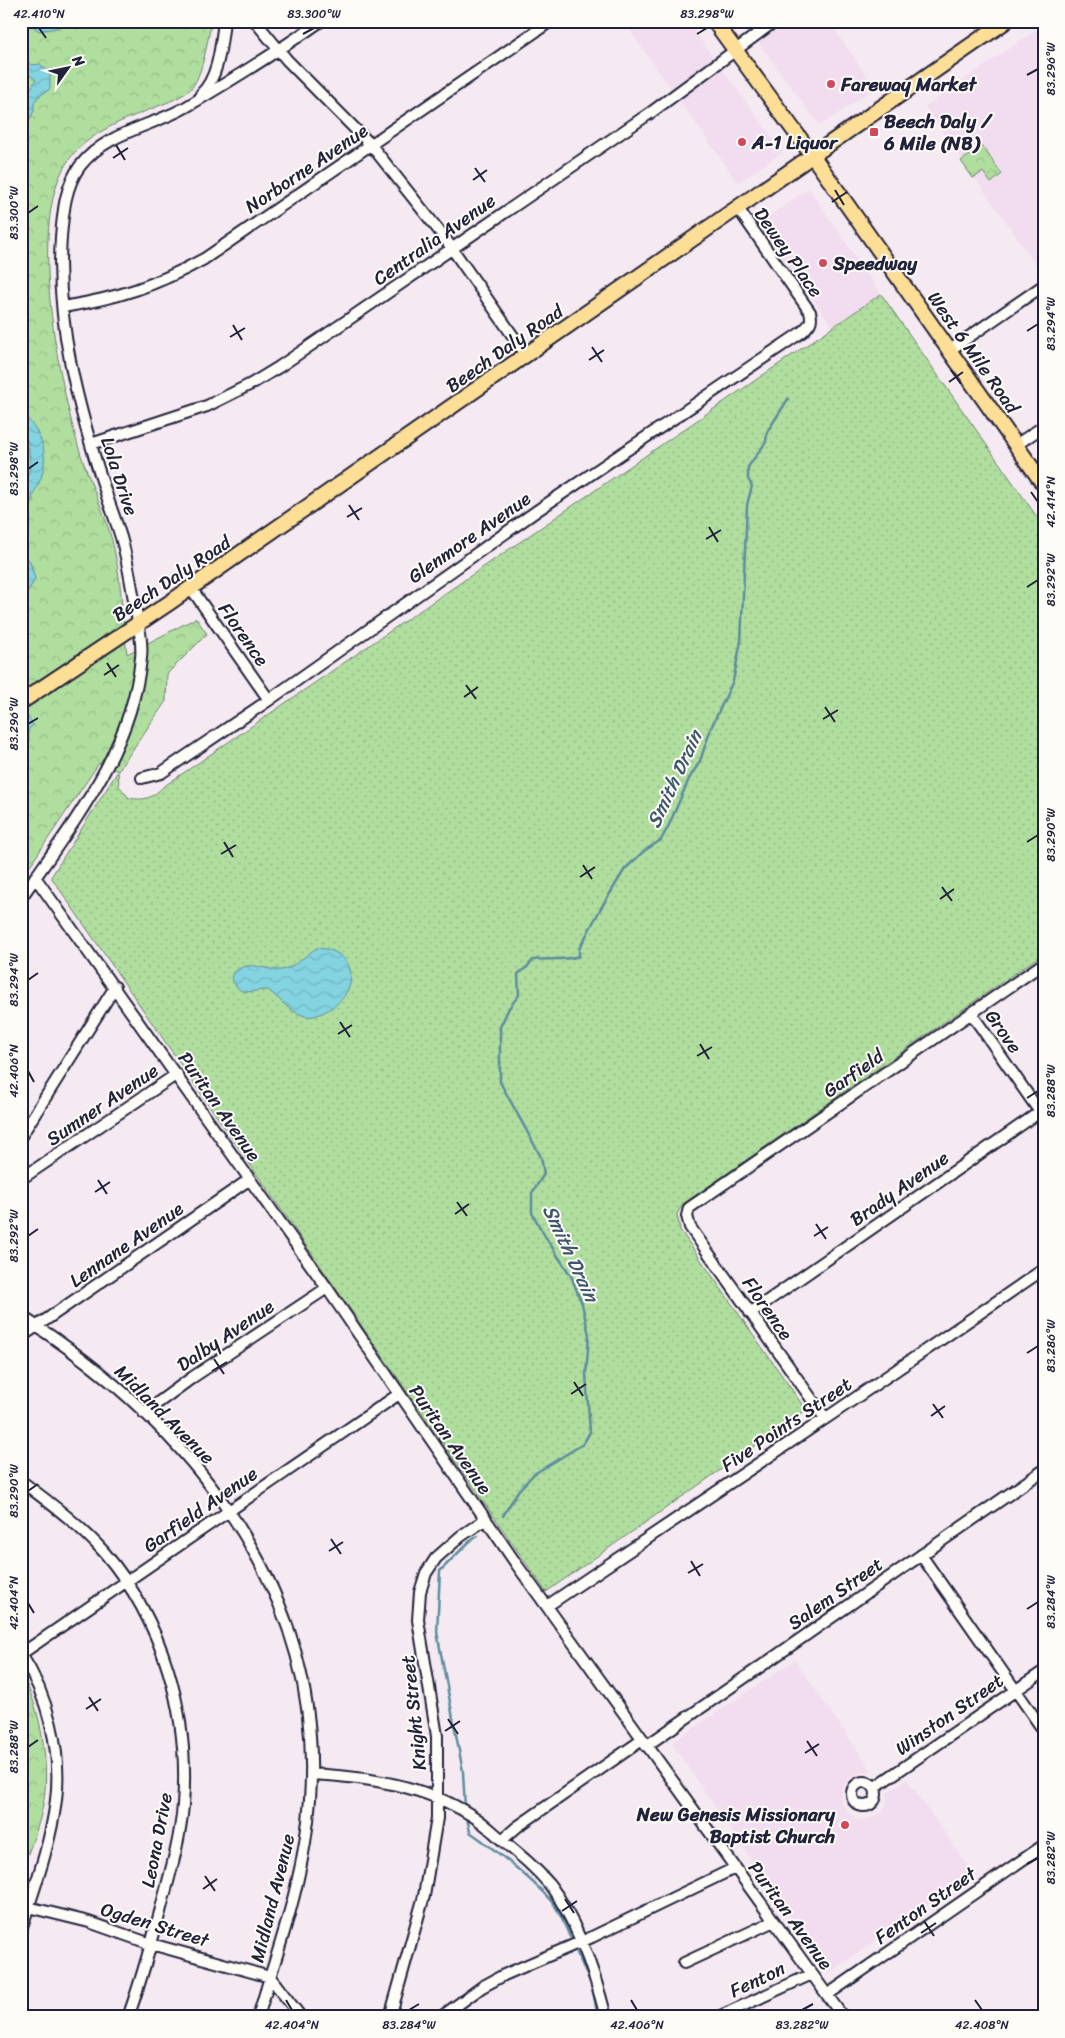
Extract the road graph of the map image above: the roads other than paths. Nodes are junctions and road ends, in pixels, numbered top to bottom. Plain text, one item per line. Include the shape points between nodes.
1 (224, 21) edge
2 (255, 21) edge
3 (321, 21) edge
4 (551, 21) edge
5 (714, 21) edge
6 (775, 21) edge
7 (1006, 21) edge
8 (279, 50) junction
9 (735, 50) junction
10 (191, 103) junction
11 (371, 145) junction
12 (812, 155) junction
13 (737, 207) junction
14 (452, 249) junction
15 (1044, 285) edge
16 (63, 306) junction
17 (812, 318) joint
18 (950, 350) junction
19 (527, 356) junction
20 (1044, 426) edge
21 (91, 444) junction
22 (1016, 445) junction
23 (1044, 486) edge
24 (190, 588) junction
25 (138, 624) junction
26 (26, 700) edge
27 (269, 700) junction
28 (142, 778) dead end
29 (36, 877) junction
30 (21, 898) edge
31 (1044, 963) edge
32 (115, 988) junction
33 (971, 1013) junction
34 (177, 1074) junction
35 (1042, 1113) edge
36 (21, 1136) edge
37 (21, 1179) edge
38 (250, 1179) junction
39 (687, 1216) joint
40 (1044, 1268) edge
41 (327, 1288) junction
42 (750, 1313) junction
43 (21, 1316) edge
44 (38, 1326) junction
45 (21, 1337) edge
46 (399, 1394) junction
47 (144, 1413) junction
48 (825, 1418) junction
49 (1044, 1470) edge
50 (21, 1481) edge
51 (230, 1510) junction
52 (486, 1519) junction
53 (921, 1555) junction
54 (126, 1582) junction
55 (547, 1606) junction
56 (21, 1654) edge
57 (1044, 1671) edge
58 (1016, 1690) junction
59 (1044, 1731) edge
60 (644, 1743) junction
61 (311, 1774) junction
62 (875, 1787) dead end
63 (438, 1799) junction
64 (502, 1840) junction
65 (1044, 1845) edge
66 (735, 1868) junction
67 (28, 1907) junction
68 (774, 1921) junction
69 (21, 1930) edge
70 (580, 1942) junction
71 (151, 1944) junction
72 (684, 1963) dead end
73 (812, 1974) junction
74 (270, 1977) junction
75 (827, 1995) junction
76 (128, 2017) edge
77 (258, 2017) edge
78 (301, 2017) edge
79 (390, 2017) edge
80 (441, 2017) edge
81 (606, 2017) edge
82 (718, 2017) edge
83 (843, 2017) edge

1 - 10 street, Lola Drive via 215,70 206,90
2 - 8 street
3 - 8 street, Lola Drive
4 - 11 street, Norborne Avenue
5 - 9 main road, West 6 Mile Road
6 - 9 street, Centralia Avenue
7 - 12 main road, Beech Daly Road
8 - 10 street, Lola Drive
8 - 11 street
9 - 12 main road, West 6 Mile Road
9 - 14 street, Centralia Avenue via 654,111
10 - 16 street, Lola Drive via 110,140 78,168 62,218 60,264
11 - 14 street
11 - 16 street, Norborne Avenue via 181,272 125,295
12 - 13 main road, Beech Daly Road
12 - 18 main road, West 6 Mile Road
13 - 17 street, Dewey Place
13 - 19 main road, Beech Daly Road
14 - 19 street
14 - 21 street, Centralia Avenue via 251,384 207,406
15 - 18 street
16 - 21 street, Lola Drive via 71,364
17 - 27 street, Glenmore Avenue via 802,332 538,510
18 - 22 main road, West 6 Mile Road
19 - 24 main road, Beech Daly Road
20 - 22 street
21 - 25 street, Lola Drive via 123,544
22 - 23 main road, West 6 Mile Road
24 - 25 main road, Beech Daly Road
24 - 27 street, Florence
25 - 26 main road, Beech Daly Road
25 - 29 street, Lola Drive via 142,654 136,695 123,734 91,797
27 - 28 street, Glenmore Avenue via 161,773
29 - 30 street, Lola Drive
29 - 32 street, Puritan Avenue
31 - 33 street, Garfield
32 - 34 street, Puritan Avenue
32 - 36 street
33 - 35 street, Grove
33 - 39 street, Garfield via 694,1204
34 - 37 street, Sumner Avenue
34 - 38 street, Puritan Avenue
35 - 42 street, Brady Avenue
38 - 41 street, Puritan Avenue
38 - 44 street, Lennane Avenue
39 - 42 street, Florence via 690,1227
40 - 48 street, Five Points Street
41 - 46 street, Puritan Avenue
41 - 47 street, Dalby Avenue
42 - 48 street, Florence
43 - 44 street, Midland Avenue
44 - 45 street, Lennane Avenue
44 - 47 street, Midland Avenue via 83,1358
46 - 51 street, Garfield Avenue
46 - 52 street, Puritan Avenue
47 - 51 street, Midland Avenue via 189,1459
48 - 55 street, Five Points Street
49 - 53 street, Salem Street
50 - 54 street, Leona Drive via 83,1531 104,1552
51 - 54 street, Garfield Avenue
51 - 61 street, Midland Avenue via 263,1565 288,1630 305,1700
52 - 55 street, Puritan Avenue
52 - 63 street, Knight Street via 436,1558 426,1573 420,1592 418,1620 437,1736
53 - 58 street
53 - 60 street, Salem Street
54 - 56 street, Garfield Avenue
54 - 71 street, Leona Drive via 145,1614 164,1658 177,1705 183,1747 184,1789 179,1831
55 - 60 street, Puritan Avenue
56 - 67 street via 35,1678 45,1706 58,1775 53,1822
57 - 58 street, Winston Street
58 - 59 street
58 - 62 street, Winston Street
60 - 64 street, Salem Street
60 - 66 street, Puritan Avenue
61 - 63 street via 373,1779
61 - 74 street, Midland Avenue via 300,1873
63 - 64 street via 472,1815
63 - 79 street, Knight Street via 424,1896
64 - 70 street via 550,1885
65 - 75 street, Fenton Street
66 - 68 street, Puritan Avenue
66 - 70 street
67 - 69 street
67 - 71 street, Ogden Street via 89,1922
68 - 72 street
68 - 73 street, Puritan Avenue
70 - 80 street via 504,1975
70 - 81 street
71 - 74 street, Ogden Street
71 - 76 street, Leona Drive
73 - 75 street, Puritan Avenue
73 - 82 street, Fenton
74 - 77 street
74 - 78 street, Midland Avenue
75 - 83 street, Puritan Avenue

